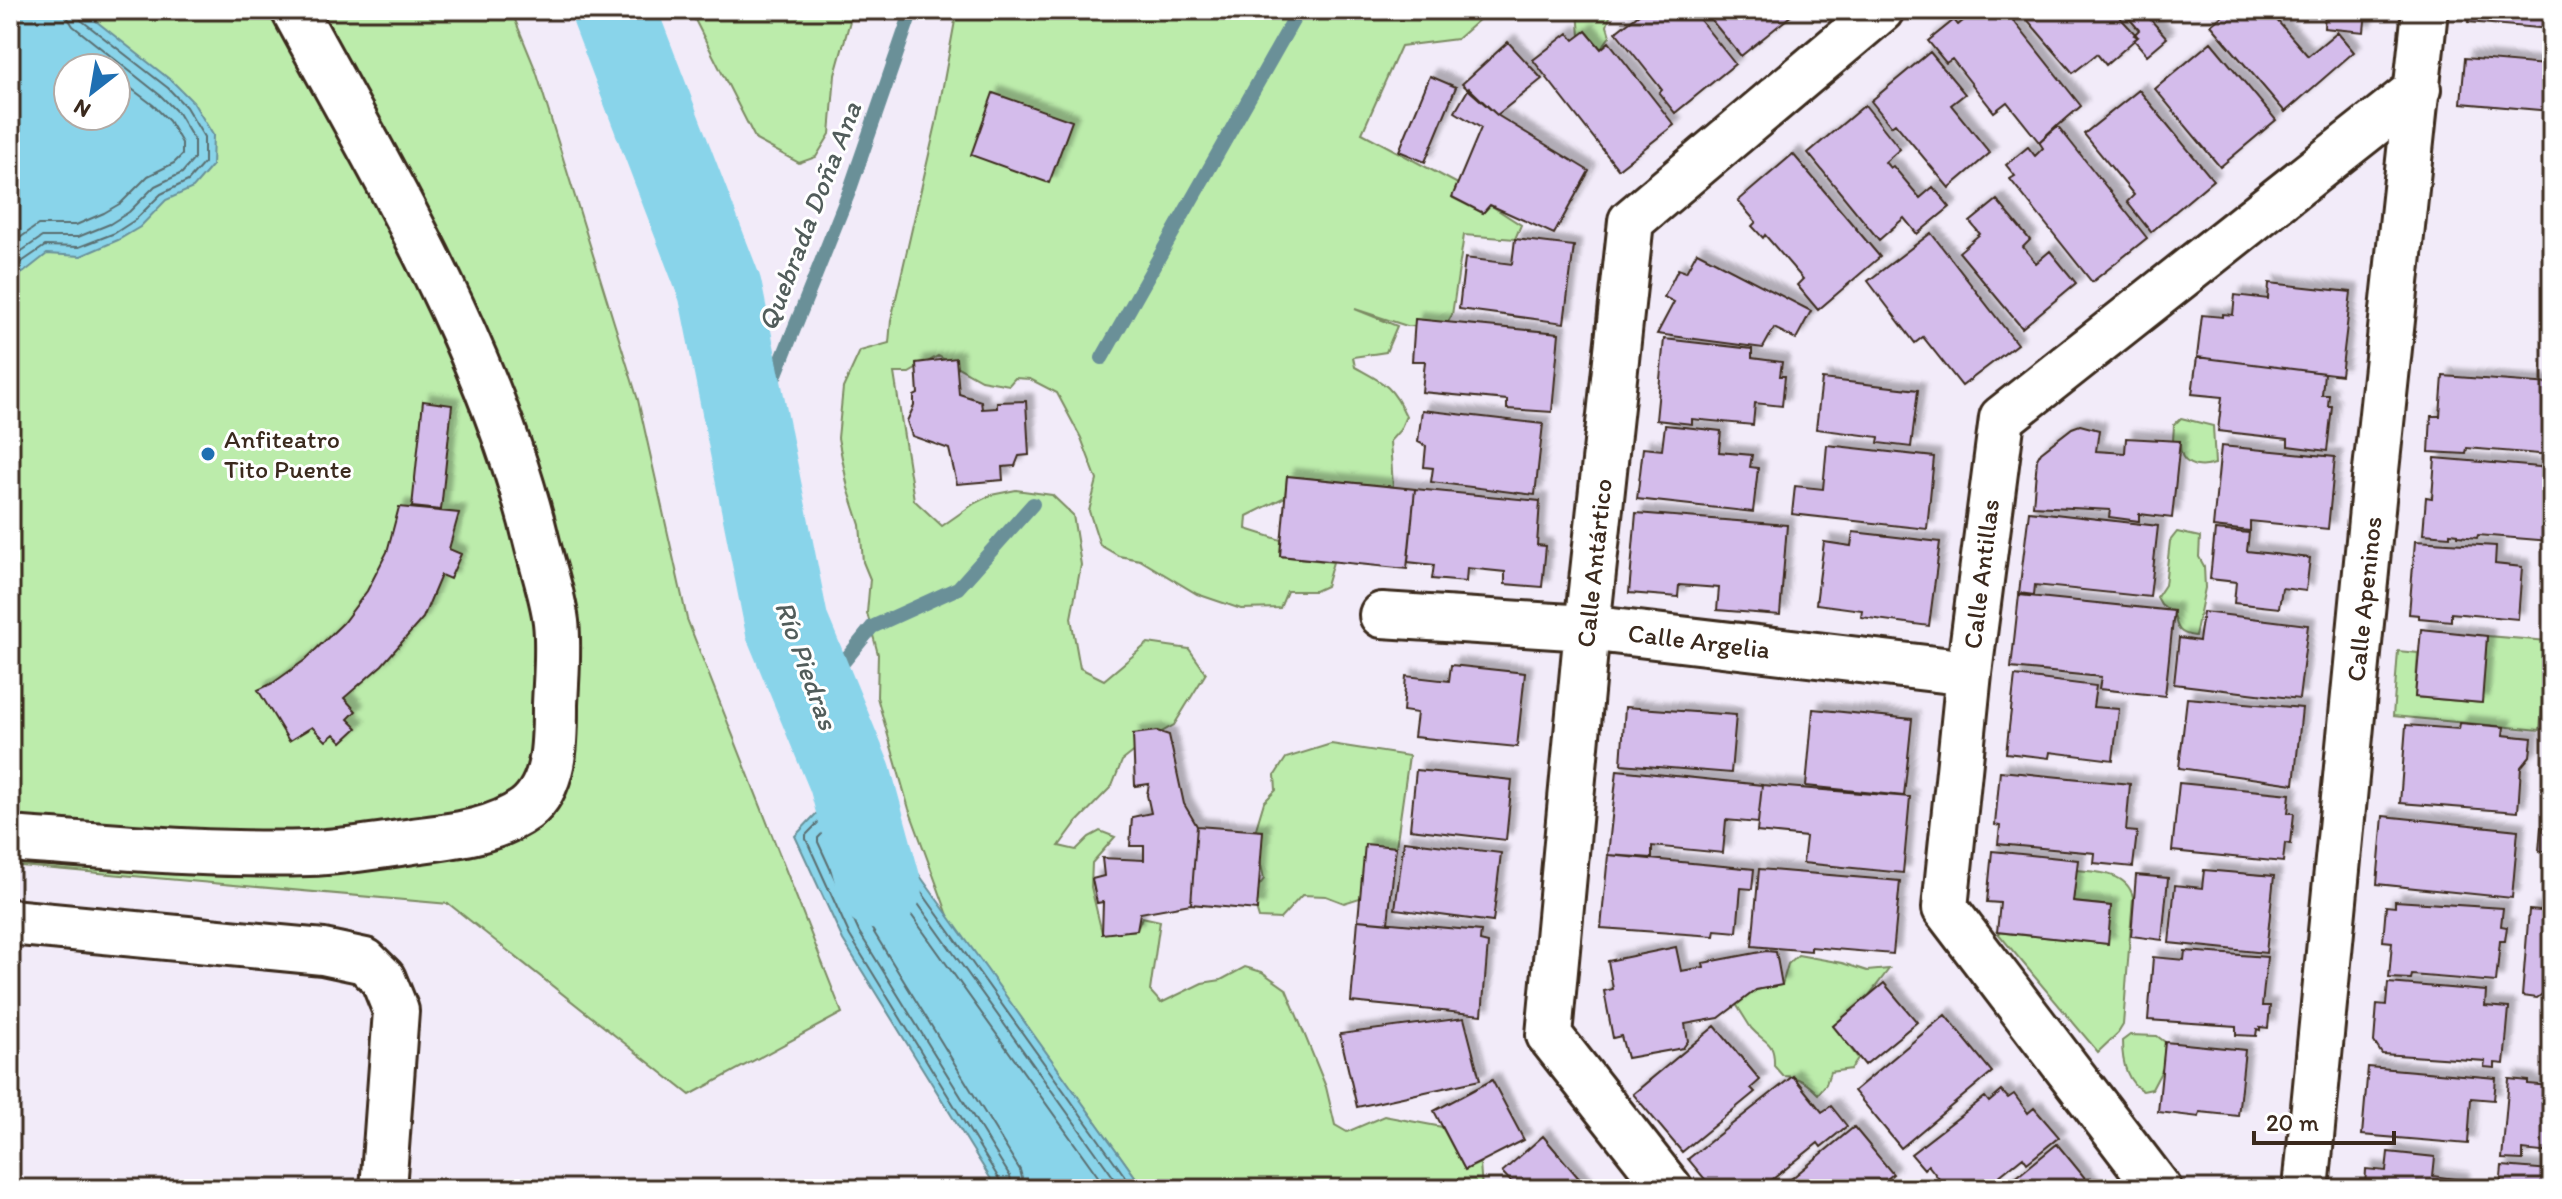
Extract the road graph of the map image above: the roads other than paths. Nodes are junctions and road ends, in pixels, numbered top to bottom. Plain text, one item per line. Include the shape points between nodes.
1 (294, 10) edge
2 (1881, 10) edge
3 (2425, 10) edge
4 (2418, 89) junction
5 (1382, 615) dead end
6 (1587, 628) junction
7 (1969, 673) junction
8 (10, 839) edge
9 (10, 922) edge
10 (383, 1189) edge
11 (1670, 1189) edge
12 (2159, 1189) edge
13 (2306, 1189) edge

1 - 8 street via 409,221 496,407 528,505 556,621 552,762 528,808 485,828 433,839 311,853
2 - 6 street, Calle Antártico via 1631,221
3 - 4 street, Calle Apeninos
4 - 7 street, Calle Antillas via 2002,418
4 - 13 street, Calle Apeninos
5 - 6 street, Calle Argelia
6 - 7 street, Calle Argelia
6 - 11 street, Calle Antártico via 1549,1035
7 - 12 street, Calle Antillas via 1945,908
9 - 10 street via 323,952 365,961 383,979 396,1011

